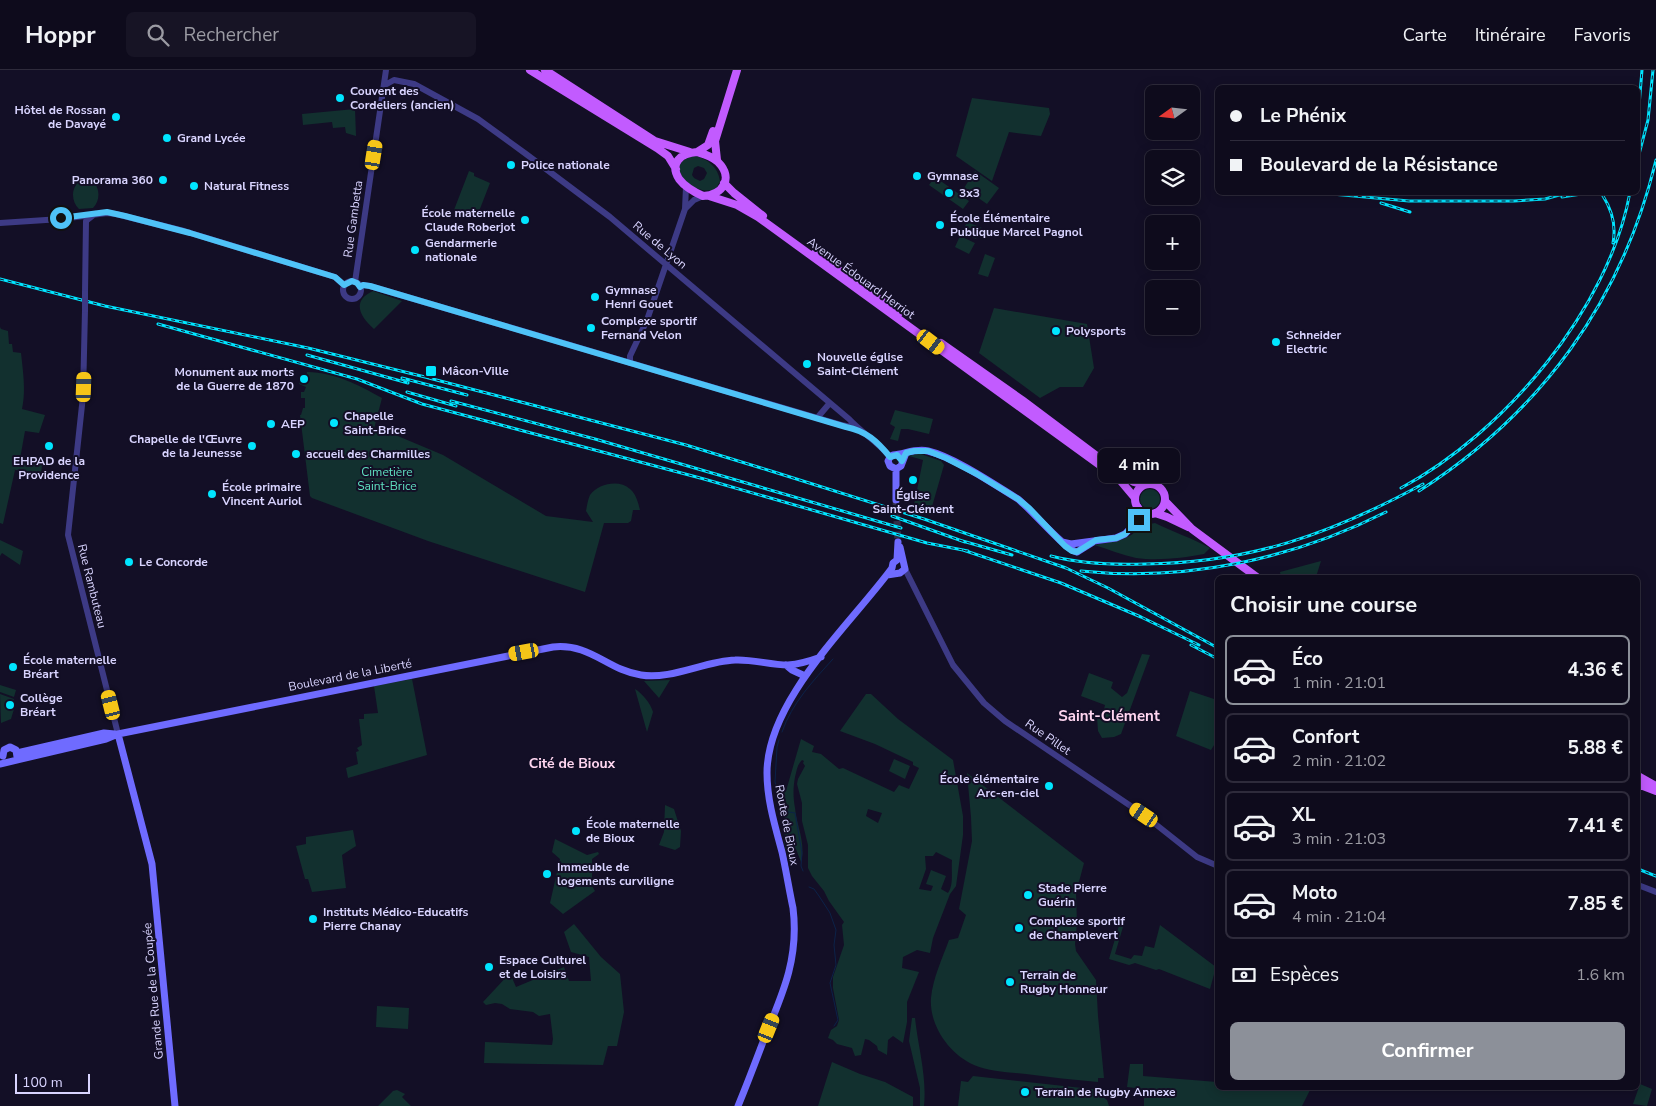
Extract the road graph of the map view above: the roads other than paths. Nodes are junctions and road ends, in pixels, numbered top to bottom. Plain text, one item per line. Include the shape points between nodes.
1 (387, 70) edge
2 (530, 70) edge
3 (545, 70) edge
4 (733, 70) edge
5 (737, 70) edge
6 (394, 80) junction
7 (385, 85) junction
8 (694, 152) junction
9 (717, 160) junction
10 (676, 169) junction
11 (724, 183) junction
12 (686, 186) junction
13 (706, 196) junction
14 (685, 209) junction
15 (96, 214) junction
16 (0, 223) edge
17 (667, 265) junction
18 (357, 284) junction
19 (344, 285) junction
20 (630, 359) junction
21 (828, 404) junction
22 (817, 418) junction
23 (849, 419) junction
24 (844, 426) junction
25 (857, 428) junction
26 (902, 456) junction
27 (890, 457) junction
28 (896, 469) junction
29 (1144, 485) junction
30 (1135, 498) junction
31 (896, 500) tunnel mouth
32 (1166, 501) junction
33 (1138, 507) junction
34 (1152, 513) junction
35 (1135, 523) junction
36 (1192, 529) junction
37 (1096, 540) junction
38 (1062, 542) junction
39 (1080, 543) junction
40 (1077, 552) junction
41 (898, 571) junction
42 (1254, 575) edge
43 (821, 657) junction
44 (799, 664) junction
45 (786, 665) junction
46 (792, 670) junction
47 (806, 675) junction
48 (797, 689) junction
49 (114, 718) junction
50 (118, 734) junction
51 (105, 736) junction
52 (121, 748) junction
53 (17, 756) junction
54 (2, 760) edge
55 (1640, 777) edge
56 (1656, 786) edge
57 (1642, 787) edge
58 (1656, 791) edge
59 (1215, 865) edge
60 (153, 873) joint
61 (1640, 886) edge
62 (1656, 892) edge
63 (175, 1106) edge
64 (738, 1106) edge

1 - 6 street via 389,78
1 - 7 street, Rue Gambetta
2 - 10 main road via 657,148 668,156
3 - 8 main road via 655,141
4 - 8 main road via 708,145
5 - 9 main road via 715,141
6 - 7 street
6 - 17 street, Rue de Lyon via 414,84 478,119
7 - 18 street, Rue Gambetta
8 - 9 main road
8 - 10 main road via 681,156
9 - 11 main road via 724,171
10 - 12 main road via 678,178
11 - 13 main road via 720,191
11 - 29 main road, Avenue Édouard Herriot via 760,214 1122,475
12 - 13 main road
12 - 14 street
13 - 14 street via 694,200
13 - 30 main road, Avenue Édouard Herriot via 737,205 758,217 1119,479
14 - 17 street
15 - 16 street
15 - 19 street via 107,212 184,231 335,277
15 - 49 street, Rue Rambuteau, bridge via 86,221 83,399 68,535
17 - 20 street
17 - 21 street, Rue de Lyon
18 - 19 street via 348,282
18 - 19 street via 360,294 352,299 344,294
18 - 20 street via 607,356
20 - 22 street
21 - 22 street
21 - 23 street, Rue de Lyon
22 - 24 street
23 - 24 street
23 - 25 street, Rue de Lyon
24 - 25 street
25 - 27 street, Rue de Lyon
26 - 27 main road
26 - 28 main road via 901,466
26 - 38 main road via 914,451 928,451 977,474 1018,499
27 - 28 main road via 889,465
28 - 31 main road
29 - 30 main road
29 - 32 main road via 1160,487
30 - 33 main road
32 - 34 main road via 1162,508
32 - 36 main road
33 - 34 main road
33 - 35 main road
34 - 35 main road
34 - 36 main road
35 - 37 main road via 1116,538
36 - 42 main road
37 - 39 main road
37 - 40 main road
38 - 39 main road
38 - 40 main road
39 - 40 main road via 1076,547
41 - 41 main road via 893,563 899,560 905,564
41 - 43 main road, Route de Bioux via 887,575
41 - 59 street, Rue Pillet via 911,582 956,670 984,703 1005,721 1144,815 1197,857
43 - 44 main road, Boulevard de la Liberté
43 - 47 main road, Route de Bioux
44 - 45 main road, Boulevard de la Liberté
44 - 47 main road
45 - 46 main road
45 - 50 main road, Boulevard de la Liberté via 736,660 644,676 625,671 587,651 567,646
46 - 47 main road
46 - 48 main road
47 - 48 main road, Route de Bioux
48 - 64 main road, Route de Bioux via 773,736 767,774 769,800 793,908 794,954 779,1003
49 - 50 street, Rue Rambuteau
49 - 51 street
50 - 51 main road, Boulevard de la Liberté
50 - 52 main road, Rue Rambuteau
51 - 52 main road
51 - 53 main road, Boulevard de la Liberté
52 - 60 main road, Rue Rambuteau
53 - 54 main road via 12,762
53 - 54 main road via 14,748 8,748 3,752
55 - 56 main road
57 - 58 main road
60 - 63 main road, Grande Rue de la Coupée
61 - 62 street

